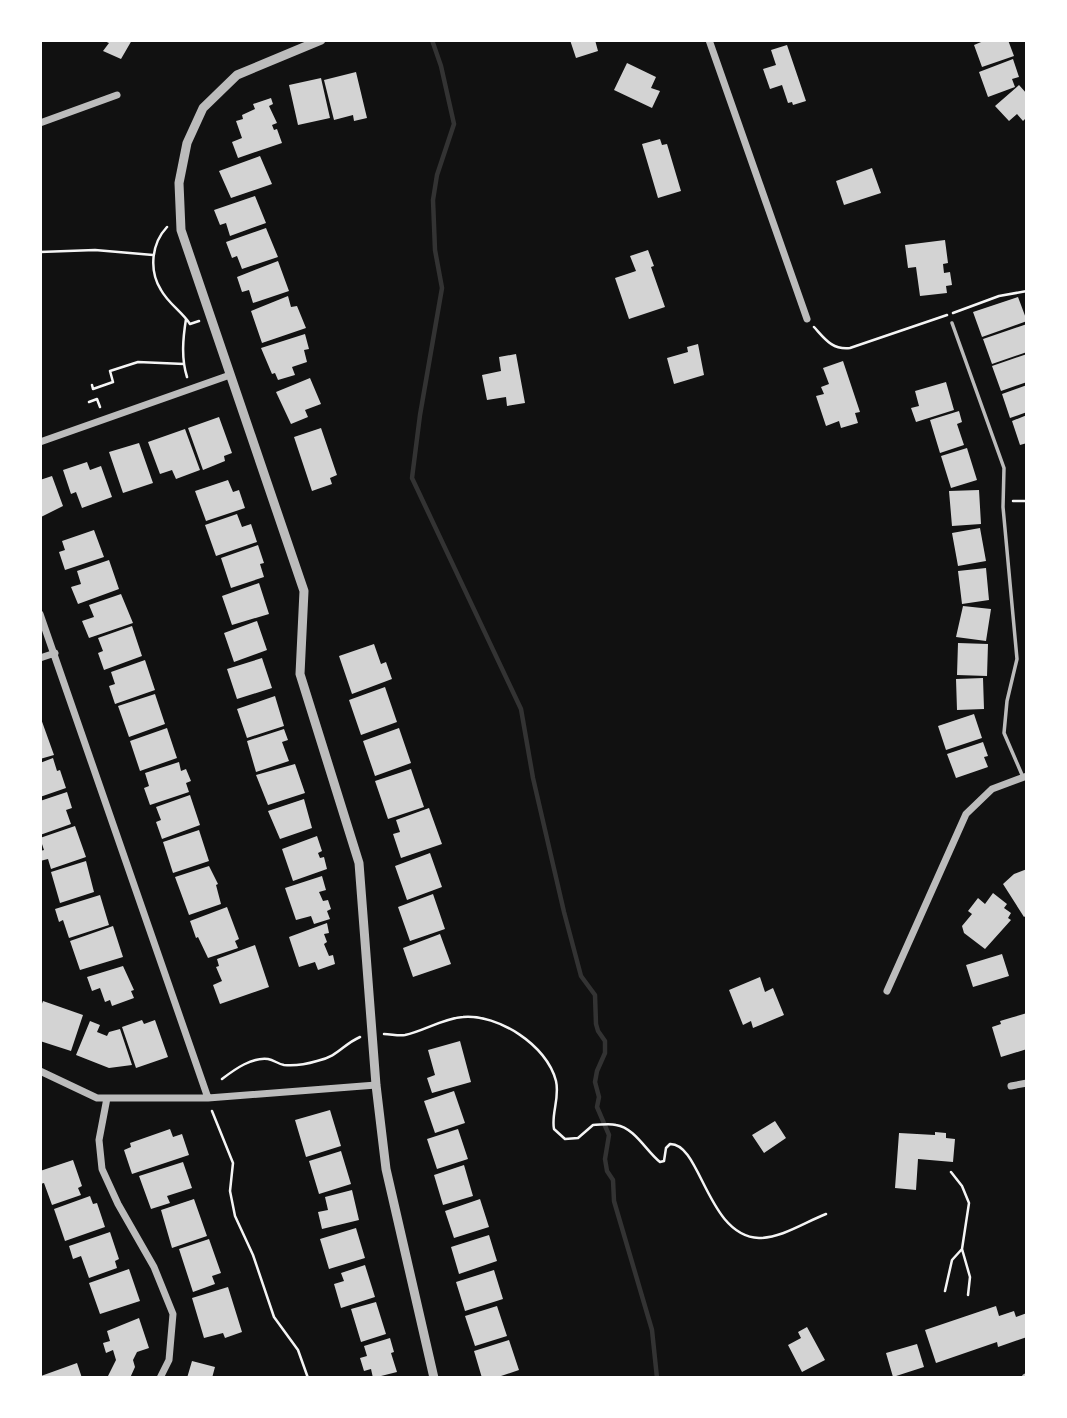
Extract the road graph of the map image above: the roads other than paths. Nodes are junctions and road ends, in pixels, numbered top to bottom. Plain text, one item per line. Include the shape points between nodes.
1 (321, 40) edge
2 (709, 40) edge
3 (117, 95) dead end
4 (40, 123) edge
5 (807, 319) road end
6 (952, 323) dead end
7 (230, 375) junction
8 (40, 442) edge
9 (40, 614) edge
10 (55, 653) junction
11 (40, 658) edge
12 (1025, 776) edge
13 (887, 991) dead end
14 (40, 1071) edge
15 (1027, 1083) edge
16 (376, 1085) junction
17 (1011, 1086) dead end
18 (107, 1098) junction
19 (208, 1098) junction
20 (160, 1378) edge
21 (434, 1378) edge

1 - 7 street via 237,75 203,108 187,143 179,183 181,230
2 - 5 street
3 - 4 street
6 - 12 lane via 1004,468 1017,659 1004,733
7 - 8 street
7 - 16 street via 304,591 300,674 359,863
9 - 10 street
10 - 11 street
10 - 19 street
12 - 13 street via 992,789 966,814
14 - 18 street via 97,1098
15 - 17 street
16 - 19 street
16 - 21 street via 386,1169
18 - 19 street
18 - 20 street via 99,1140 102,1169 154,1267 173,1314 169,1360

